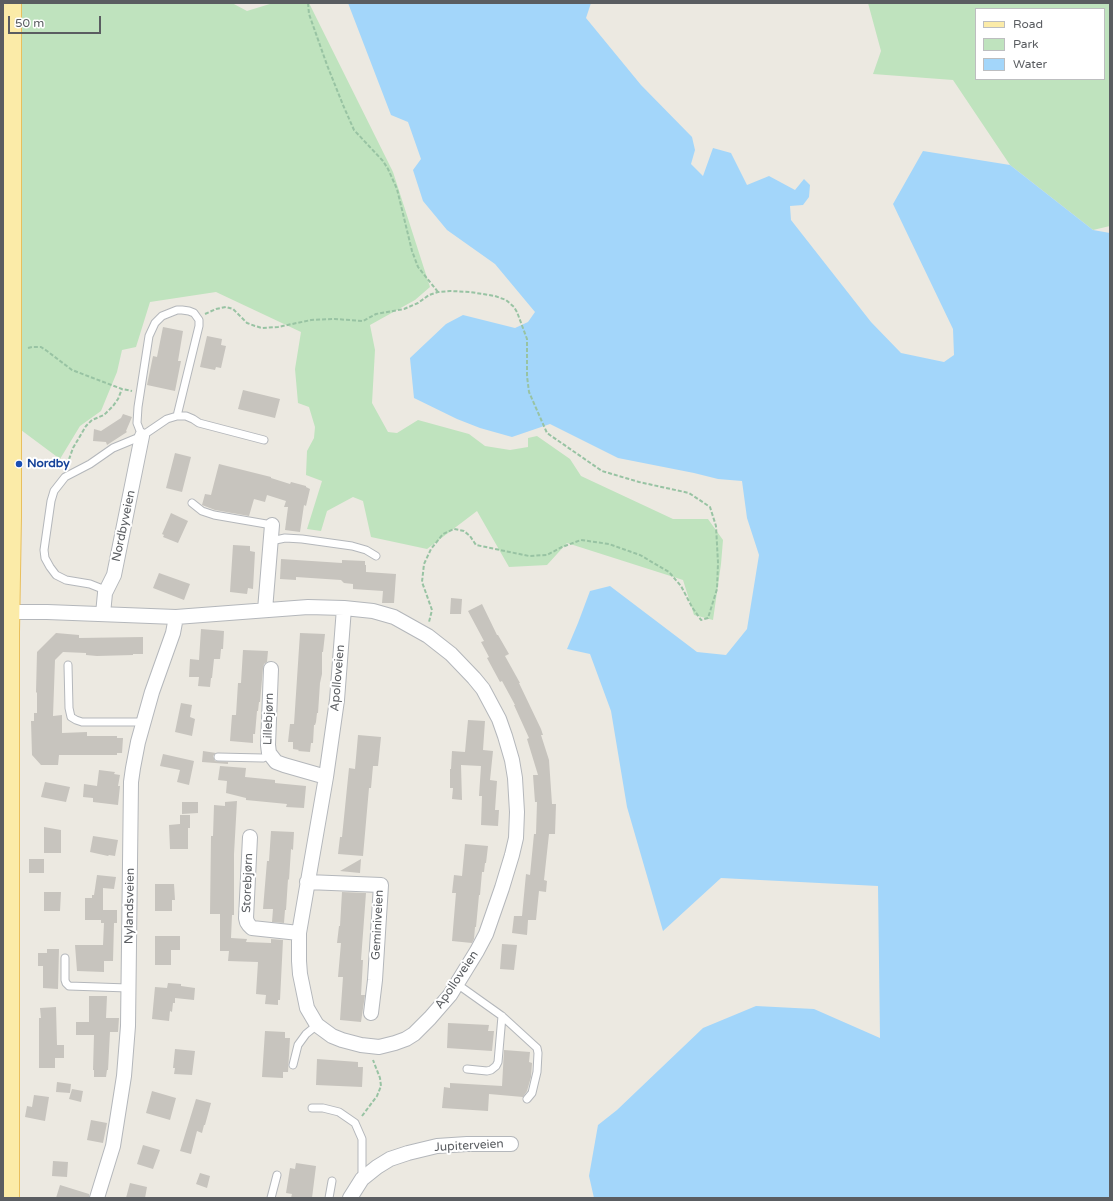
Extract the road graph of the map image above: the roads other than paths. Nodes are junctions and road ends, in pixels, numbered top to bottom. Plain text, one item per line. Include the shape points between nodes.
1 (10, 3) edge
2 (177, 416) junction
3 (142, 436) junction
4 (264, 440) dead end
5 (6, 455) edge
6 (192, 503) dead end
7 (272, 525) joint
8 (271, 541) junction
9 (376, 556) dead end
10 (105, 593) junction
11 (344, 608) junction
12 (265, 610) junction
13 (9, 612) junction
14 (103, 614) junction
15 (176, 617) junction
16 (68, 665) dead end
17 (271, 669) dead end
18 (144, 722) junction
19 (270, 756) junction
20 (218, 757) dead end
21 (326, 777) junction
22 (250, 837) dead end
23 (307, 882) junction
24 (299, 933) junction
25 (65, 958) dead end
26 (457, 984) junction
27 (128, 988) junction
28 (371, 1014) dead end
29 (502, 1016) junction
30 (317, 1025) junction
31 (293, 1065) dead end
32 (467, 1069) dead end
33 (527, 1099) dead end
34 (312, 1108) dead end
35 (511, 1144) dead end
36 (278, 1175) dead end
37 (362, 1180) junction
38 (332, 1181) dead end
39 (8, 1198) edge
40 (97, 1198) edge
41 (271, 1198) edge
42 (328, 1198) edge
43 (350, 1198) edge

1 - 5 main road via 9,352
2 - 3 lane via 167,419
2 - 3 lane via 199,326 199,320 194,314 177,310 162,316 155,323 149,336 137,423
2 - 4 lane via 186,416 199,423
3 - 10 street, Nordbyveien via 114,576
3 - 10 lane via 113,448 65,478 54,491 51,501 44,550 50,567 56,575 66,580 95,586
5 - 13 main road
6 - 7 lane via 202,511 214,515
7 - 8 street
8 - 9 lane via 285,538 302,539 352,546
8 - 12 street
10 - 14 street, Nordbyveien
11 - 12 street, Apolloveien
11 - 21 street, Apolloveien via 337,700
11 - 26 street, Apolloveien via 385,614 440,644 483,689 505,736 515,778 516,838 486,934
12 - 15 street, Apolloveien
13 - 14 street, Apolloveien
13 - 39 main road
14 - 15 street, Apolloveien
15 - 18 street, Nylandsveien
16 - 18 lane via 71,717 82,722
17 - 19 street, Lillebjørn via 268,745
18 - 27 street, Nylandsveien via 131,782
19 - 20 lane
19 - 21 street, Lillebjørn via 276,762
21 - 23 street, Apolloveien
22 - 24 street, Storebjørn via 246,922 252,928
23 - 24 street, Apolloveien
23 - 28 street, Geminiveien via 381,885
24 - 30 street, Apolloveien via 302,988 307,1008
25 - 27 lane via 65,980 69,986
26 - 29 lane
26 - 30 street, Apolloveien via 414,1034 386,1046 352,1044 332,1036
27 - 40 street, Nylandsveien via 128,1026 122,1092 113,1146
29 - 32 lane via 496,1066 488,1071
29 - 33 lane via 536,1048 538,1053 532,1093
30 - 31 lane via 298,1045
34 - 37 lane via 339,1112 355,1123 362,1139
35 - 37 street, Jupiterveien via 437,1146 390,1159
36 - 41 lane
37 - 43 street, Jupiterveien
38 - 42 lane

